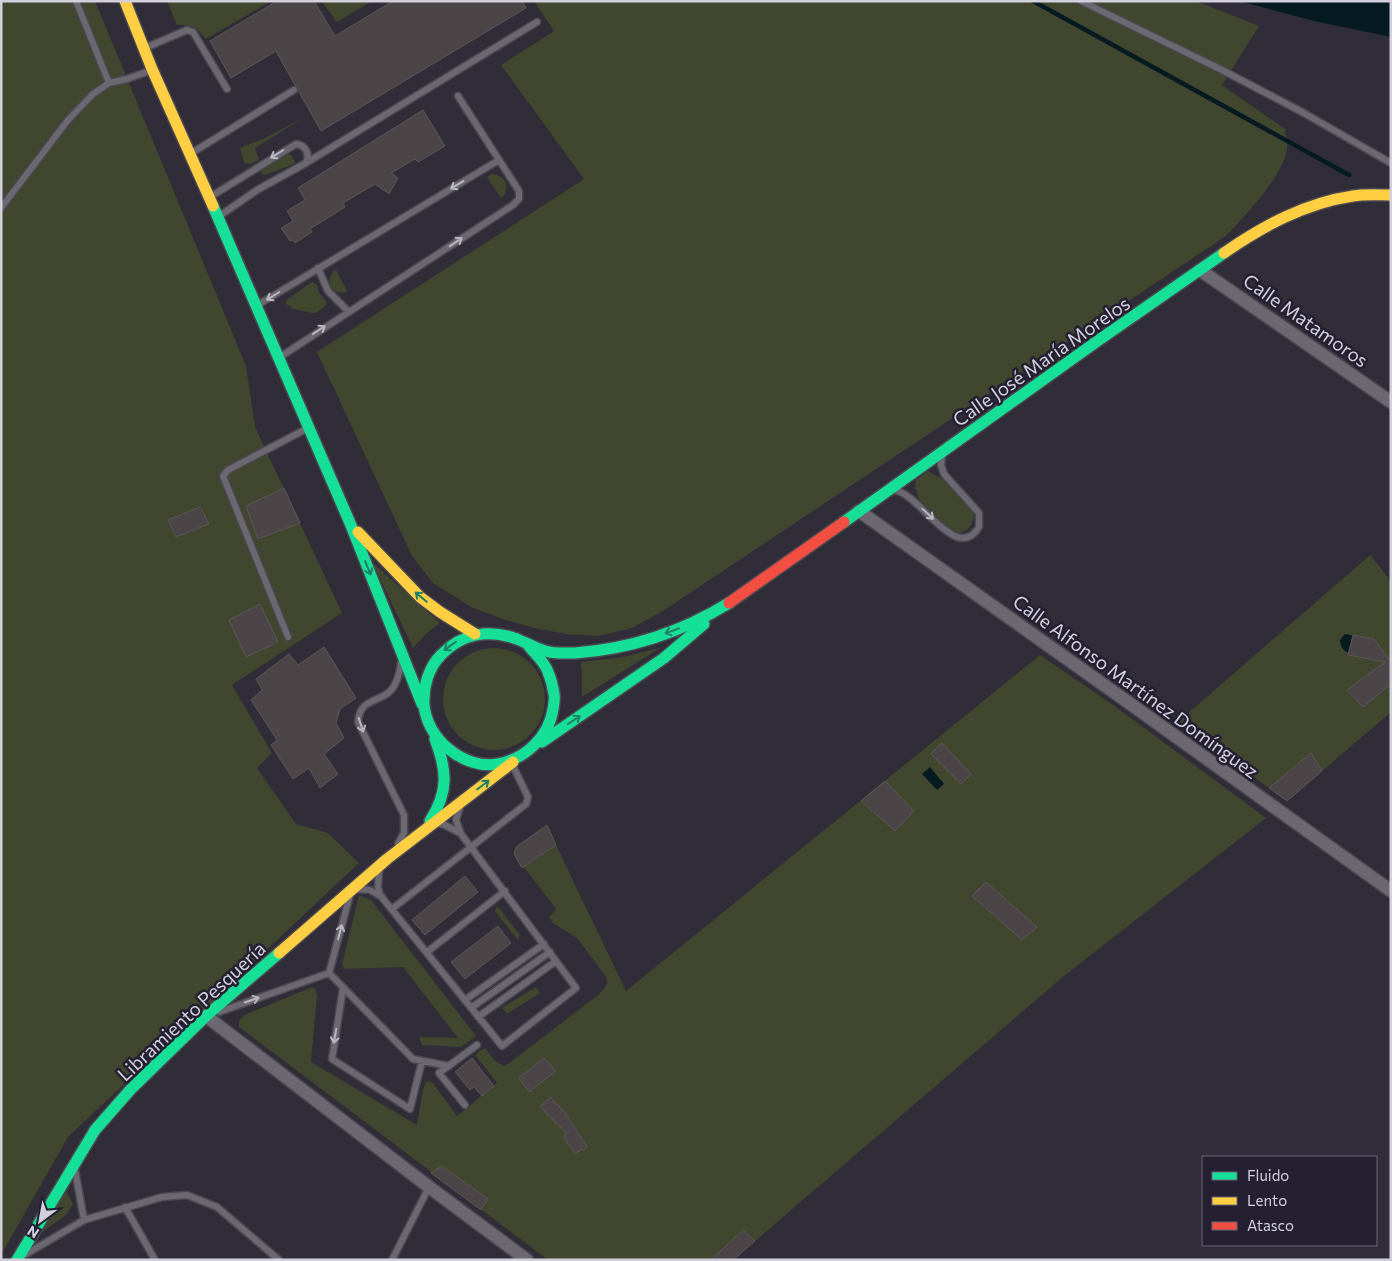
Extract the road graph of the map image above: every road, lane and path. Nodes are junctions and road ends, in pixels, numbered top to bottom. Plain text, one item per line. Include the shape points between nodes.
1 (76, 1) edge
2 (125, 1) edge
3 (1081, 1) edge
4 (537, 22) dead end
5 (145, 48) junction
6 (152, 70) junction
7 (109, 83) junction
8 (227, 89) dead end
9 (294, 90) dead end
10 (458, 96) dead end
11 (308, 152) junction
12 (190, 154) junction
13 (320, 155) junction
14 (499, 160) junction
15 (1391, 163) edge
16 (306, 164) junction
17 (1391, 196) edge
18 (210, 198) junction
19 (1, 208) edge
20 (218, 217) junction
21 (318, 268) junction
22 (1200, 270) junction
23 (256, 306) junction
24 (348, 311) junction
25 (279, 357) junction
26 (1391, 402) edge
27 (309, 428) junction
28 (944, 451) junction
29 (888, 490) junction
30 (859, 511) junction
31 (350, 523) junction
32 (731, 602) junction
33 (475, 634) junction
34 (288, 637) dead end
35 (528, 645) junction
36 (401, 652) junction
37 (425, 711) junction
38 (428, 723) junction
39 (530, 750) junction
40 (512, 764) junction
41 (465, 798) junction
42 (430, 825) junction
43 (420, 832) junction
44 (461, 834) junction
45 (470, 846) junction
46 (384, 862) junction
47 (351, 890) junction
48 (505, 891) junction
49 (1391, 891) edge
50 (382, 898) junction
51 (392, 908) junction
52 (544, 944) junction
53 (426, 952) junction
54 (550, 952) junction
55 (556, 961) junction
56 (329, 973) junction
57 (343, 988) junction
58 (465, 1000) junction
59 (471, 1008) junction
60 (206, 1016) junction
61 (478, 1016) junction
62 (477, 1045) dead end
63 (422, 1061) junction
64 (448, 1066) junction
65 (465, 1105) dead end
66 (74, 1162) junction
67 (429, 1187) junction
68 (125, 1207) junction
69 (84, 1220) junction
70 (18, 1259) edge
71 (154, 1260) edge
72 (279, 1260) edge
73 (392, 1260) edge
74 (527, 1260) edge

1 - 7 lane
2 - 5 main road
3 - 15 lane via 1230,74
4 - 13 lane
5 - 6 main road
5 - 8 lane via 187,30 193,32
6 - 7 lane
6 - 12 main road
7 - 19 lane via 92,94 68,120
9 - 12 lane
10 - 14 lane
11 - 13 lane
11 - 16 lane
11 -> 18 lane via 299,144 292,145
12 - 18 main road
13 - 16 lane
14 -> 21 lane
24 -> 14 lane via 516,202 519,191
16 - 20 lane via 257,190
17 - 22 main road, Calle José María Morelos via 1341,198 1288,215 1249,236
18 - 20 main road
20 - 23 main road
21 -> 23 lane
21 - 24 lane via 328,291
22 - 26 street, Calle Matamoros
22 - 28 main road, Calle José María Morelos
23 - 25 main road
25 -> 24 lane
25 - 27 main road
27 - 31 main road
27 - 34 lane via 228,470 223,476
28 - 29 main road, Calle José María Morelos
29 -> 28 lane via 907,494 952,536 970,537 979,527 979,513 941,470
29 - 30 main road, Calle José María Morelos
30 - 32 main road, Calle José María Morelos
30 - 49 street, Calle Alfonso Martínez Domínguez
33 -> 31 main road via 444,616 422,598
31 -> 36 main road
32 -> 35 main road via 695,622 615,648 556,653
39 -> 32 main road via 664,658
33 - 35 main road via 494,633
33 -> 37 main road via 452,644 434,662 424,685
35 - 39 main road via 548,669 555,700 547,730
36 - 37 main road
36 -> 46 lane via 400,671 394,685 388,693 361,709 358,722 404,815 404,832
37 - 38 main road
38 - 39 main road via 445,747 471,761 500,763
38 - 43 main road via 446,778 435,814
39 - 40 main road, Libramiento Pesquería
41 -> 40 main road, Libramiento Pesquería
40 - 45 lane via 528,797 526,804
41 - 42 main road, Libramiento Pesquería
41 - 44 lane via 457,816
42 - 43 main road, Libramiento Pesquería
42 - 44 lane via 441,824
43 - 46 main road, Libramiento Pesquería
44 - 45 lane
45 - 48 lane
45 - 51 lane
46 - 47 main road, Libramiento Pesquería
46 - 50 lane via 378,888
47 - 50 lane via 370,890
56 -> 47 lane
47 - 60 main road, Libramiento Pesquería
48 - 52 lane
48 - 53 lane
50 - 51 lane
51 - 53 lane
52 - 54 lane
52 - 58 lane
53 - 58 lane
54 - 55 lane
54 - 59 lane
55 - 61 lane
55 - 61 lane via 576,988 502,1046
56 - 57 lane
60 -> 56 lane
57 - 63 lane via 414,1059
57 -> 63 lane via 332,1058 410,1108
58 - 59 lane
59 - 61 lane
60 - 66 main road, Libramiento Pesquería via 106,1115
60 - 67 street
62 - 64 lane
63 - 64 lane
64 - 65 lane via 439,1073
66 - 69 lane
66 - 70 main road, Libramiento Pesquería
67 - 73 lane
67 - 74 street
68 - 69 lane
68 - 71 lane
68 - 72 lane via 187,1195 216,1207
69 - 70 lane

